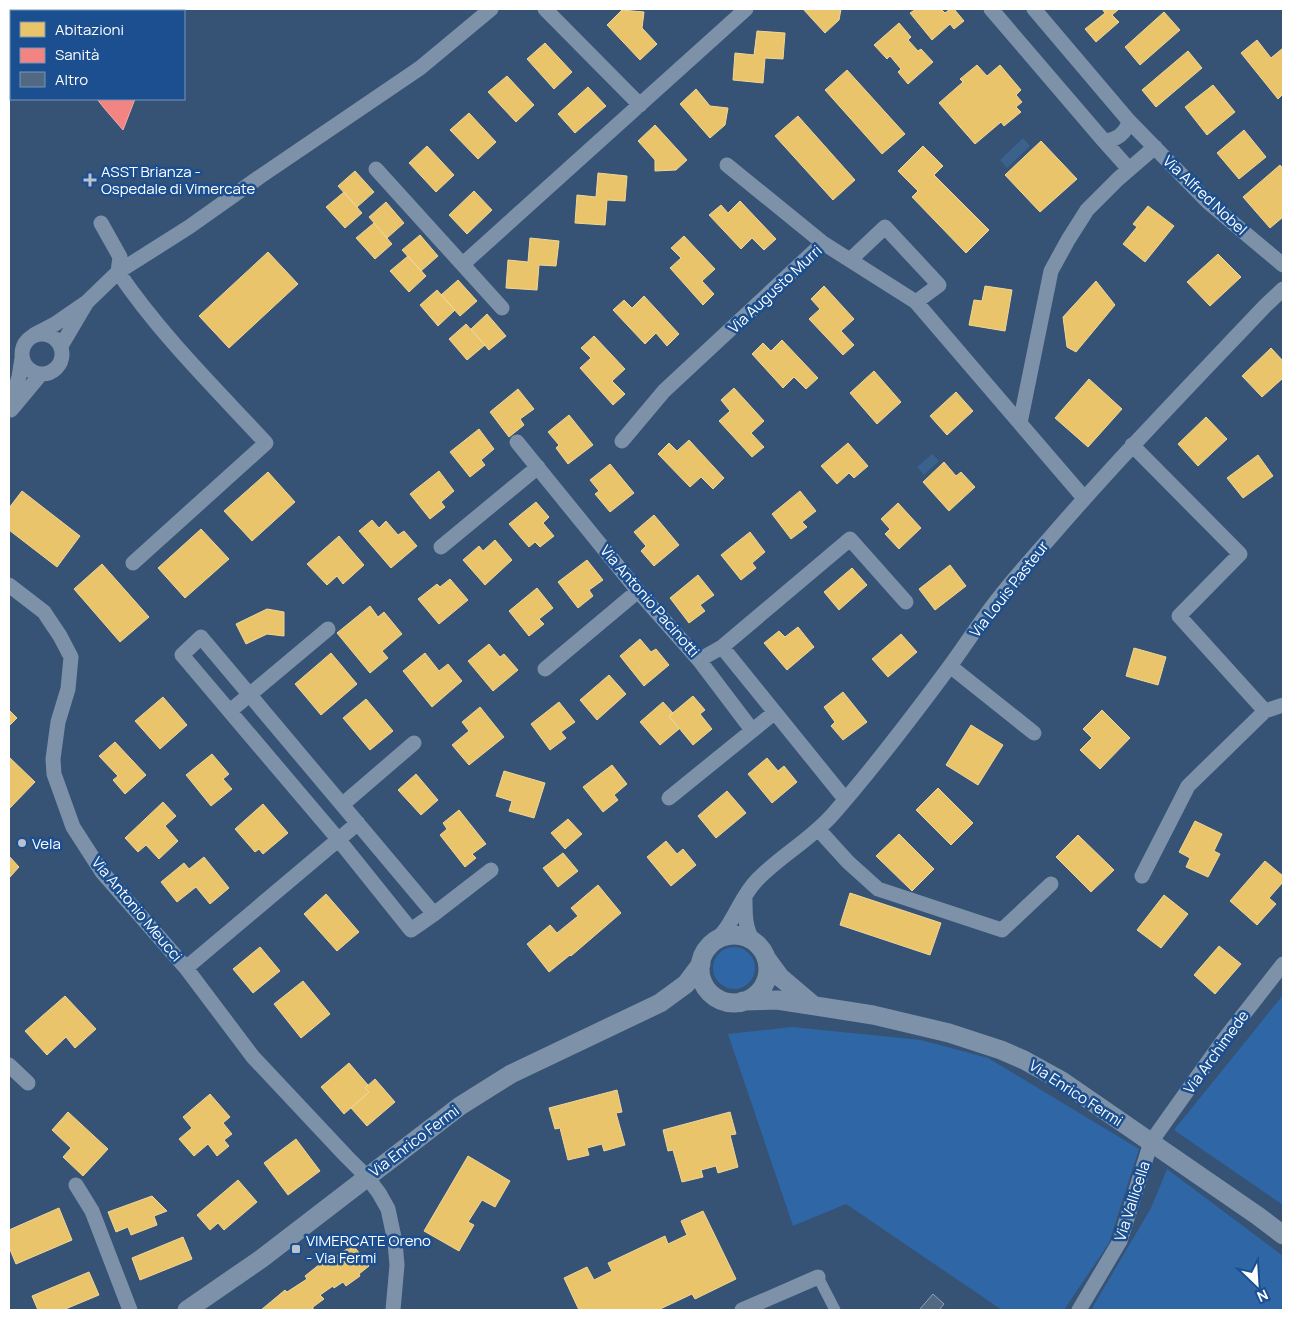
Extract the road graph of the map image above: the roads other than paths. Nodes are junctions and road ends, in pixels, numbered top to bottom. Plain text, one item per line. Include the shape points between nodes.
1 (491, 9) edge
2 (545, 9) edge
3 (746, 9) edge
4 (991, 9) edge
5 (1034, 9) edge
6 (640, 104) junction
7 (1129, 121) junction
8 (1104, 141) junction
9 (1155, 148) junction
10 (727, 165) dead end
11 (376, 169) dead end
12 (1129, 169) junction
13 (102, 223) dead end
14 (823, 243) junction
15 (850, 260) junction
16 (463, 264) junction
17 (1283, 265) edge
18 (118, 272) junction
19 (1283, 289) edge
20 (87, 302) junction
21 (916, 302) junction
22 (502, 308) dead end
23 (33, 336) junction
24 (61, 346) junction
25 (22, 358) junction
26 (41, 374) junction
27 (9, 407) edge
28 (9, 414) edge
29 (1020, 423) junction
30 (622, 441) dead end
31 (517, 442) dead end
32 (1132, 444) junction
33 (538, 467) junction
34 (1084, 498) junction
35 (440, 547) dead end
36 (133, 563) dead end
37 (9, 584) edge
38 (638, 591) junction
39 (906, 602) dead end
40 (328, 629) dead end
41 (722, 647) junction
42 (699, 660) junction
43 (950, 666) junction
44 (545, 669) dead end
45 (250, 694) junction
46 (1283, 705) edge
47 (230, 711) junction
48 (1265, 711) junction
49 (774, 713) junction
50 (752, 730) junction
51 (1034, 733) dead end
52 (414, 743) dead end
53 (670, 798) dead end
54 (845, 799) junction
55 (342, 804) junction
56 (358, 823) junction
57 (818, 829) junction
58 (338, 839) junction
59 (491, 870) dead end
60 (1142, 876) dead end
61 (1051, 884) dead end
62 (745, 895) junction
63 (434, 914) junction
64 (753, 941) junction
65 (714, 942) junction
66 (766, 958) junction
67 (701, 964) junction
68 (1283, 964) edge
69 (186, 968) junction
70 (720, 999) junction
71 (743, 1002) junction
72 (660, 1003) junction
73 (813, 1005) junction
74 (9, 1065) edge
75 (28, 1083) dead end
76 (1151, 1142) junction
77 (367, 1177) junction
78 (76, 1185) dead end
79 (1283, 1235) edge
80 (818, 1277) joint
81 (130, 1310) edge
82 (187, 1310) edge
83 (394, 1310) edge
84 (742, 1310) edge
85 (835, 1310) edge
86 (1079, 1310) edge

1 - 18 street via 420,68
2 - 6 street
3 - 6 street
4 - 8 street
5 - 7 street, Via Alfred Nobel
6 - 16 street
7 - 8 street via 1120,136
7 - 9 street, Via Alfred Nobel
8 - 12 street
9 - 12 street
9 - 17 street, Via Alfred Nobel via 1208,202
10 - 14 street
11 - 16 street
12 - 29 street via 1087,210 1051,272
13 - 18 street via 120,257
14 - 15 street, Via Augusto Murri
14 - 30 street, Via Augusto Murri via 664,391
15 - 21 street, Via Augusto Murri
15 - 21 street via 885,227 939,285
16 - 22 street
18 - 20 street
18 - 36 street via 162,329 266,444
19 - 32 street, Via Louis Pasteur
20 - 23 street
20 - 24 street
21 - 29 street, Via Augusto Murri
23 - 24 street via 52,336
23 - 25 street via 24,345
24 - 26 street via 59,366 48,374
25 - 26 street via 29,369
25 - 27 street
26 - 28 street
29 - 34 street, Via Augusto Murri
31 - 33 street, Via Antonio Pacinotti
32 - 34 street, Via Louis Pasteur
32 - 48 street via 1240,554 1179,616
33 - 35 street
33 - 38 street, Via Antonio Pacinotti
34 - 43 street, Via Louis Pasteur via 1001,594
37 - 69 street, Via Antonio Meucci via 44,612 71,657 68,689 58,722 53,759 54,774 73,827 102,872
38 - 42 street, Via Antonio Pacinotti
38 - 44 street
39 - 41 street via 850,539
40 - 45 street
41 - 42 street, Via Antonio Pacinotti
41 - 49 street, Via Antonio Pacinotti
42 - 50 street
43 - 51 street
43 - 54 street, Via Louis Pasteur
45 - 47 street
45 - 47 street via 201,637 182,655
45 - 55 street
46 - 48 street
47 - 58 street
48 - 60 street via 1188,786
49 - 50 street
49 - 54 street, Via Antonio Pacinotti
50 - 53 street
52 - 55 street
54 - 57 street, Via Louis Pasteur
55 - 56 street
56 - 58 street, Via Antonio Meucci
56 - 63 street
57 - 61 street via 878,889 1002,930
57 - 62 street, Via Louis Pasteur via 777,860
58 - 63 street via 411,930
58 - 69 street, Via Antonio Meucci
59 - 63 street
62 - 64 street via 745,920
62 - 65 street, Via Louis Pasteur via 726,931
64 - 65 street via 733,935
64 - 66 street
65 - 67 street
66 - 71 street via 768,971 763,986
66 - 73 street, Via Enrico Fermi via 780,977
67 - 70 street via 704,984
67 - 72 street, Via Enrico Fermi via 686,984
68 - 76 street, Via Archimede via 1222,1042
69 - 77 street, Via Antonio Meucci via 253,1057
70 - 71 street
70 - 72 street, Via Enrico Fermi via 680,998
71 - 73 street, Via Enrico Fermi via 777,1000
72 - 77 street, Via Enrico Fermi via 510,1074 460,1106
73 - 76 street, Via Enrico Fermi via 914,1024 1001,1050 1062,1082
74 - 75 street
76 - 79 street, Via Enrico Fermi
76 - 86 street, Via Vallicella via 1120,1241
77 - 82 street, Via Enrico Fermi via 254,1264
77 - 83 street, Via Antonio Meucci via 388,1209 397,1266
78 - 81 street via 92,1211
80 - 84 street
80 - 85 street

